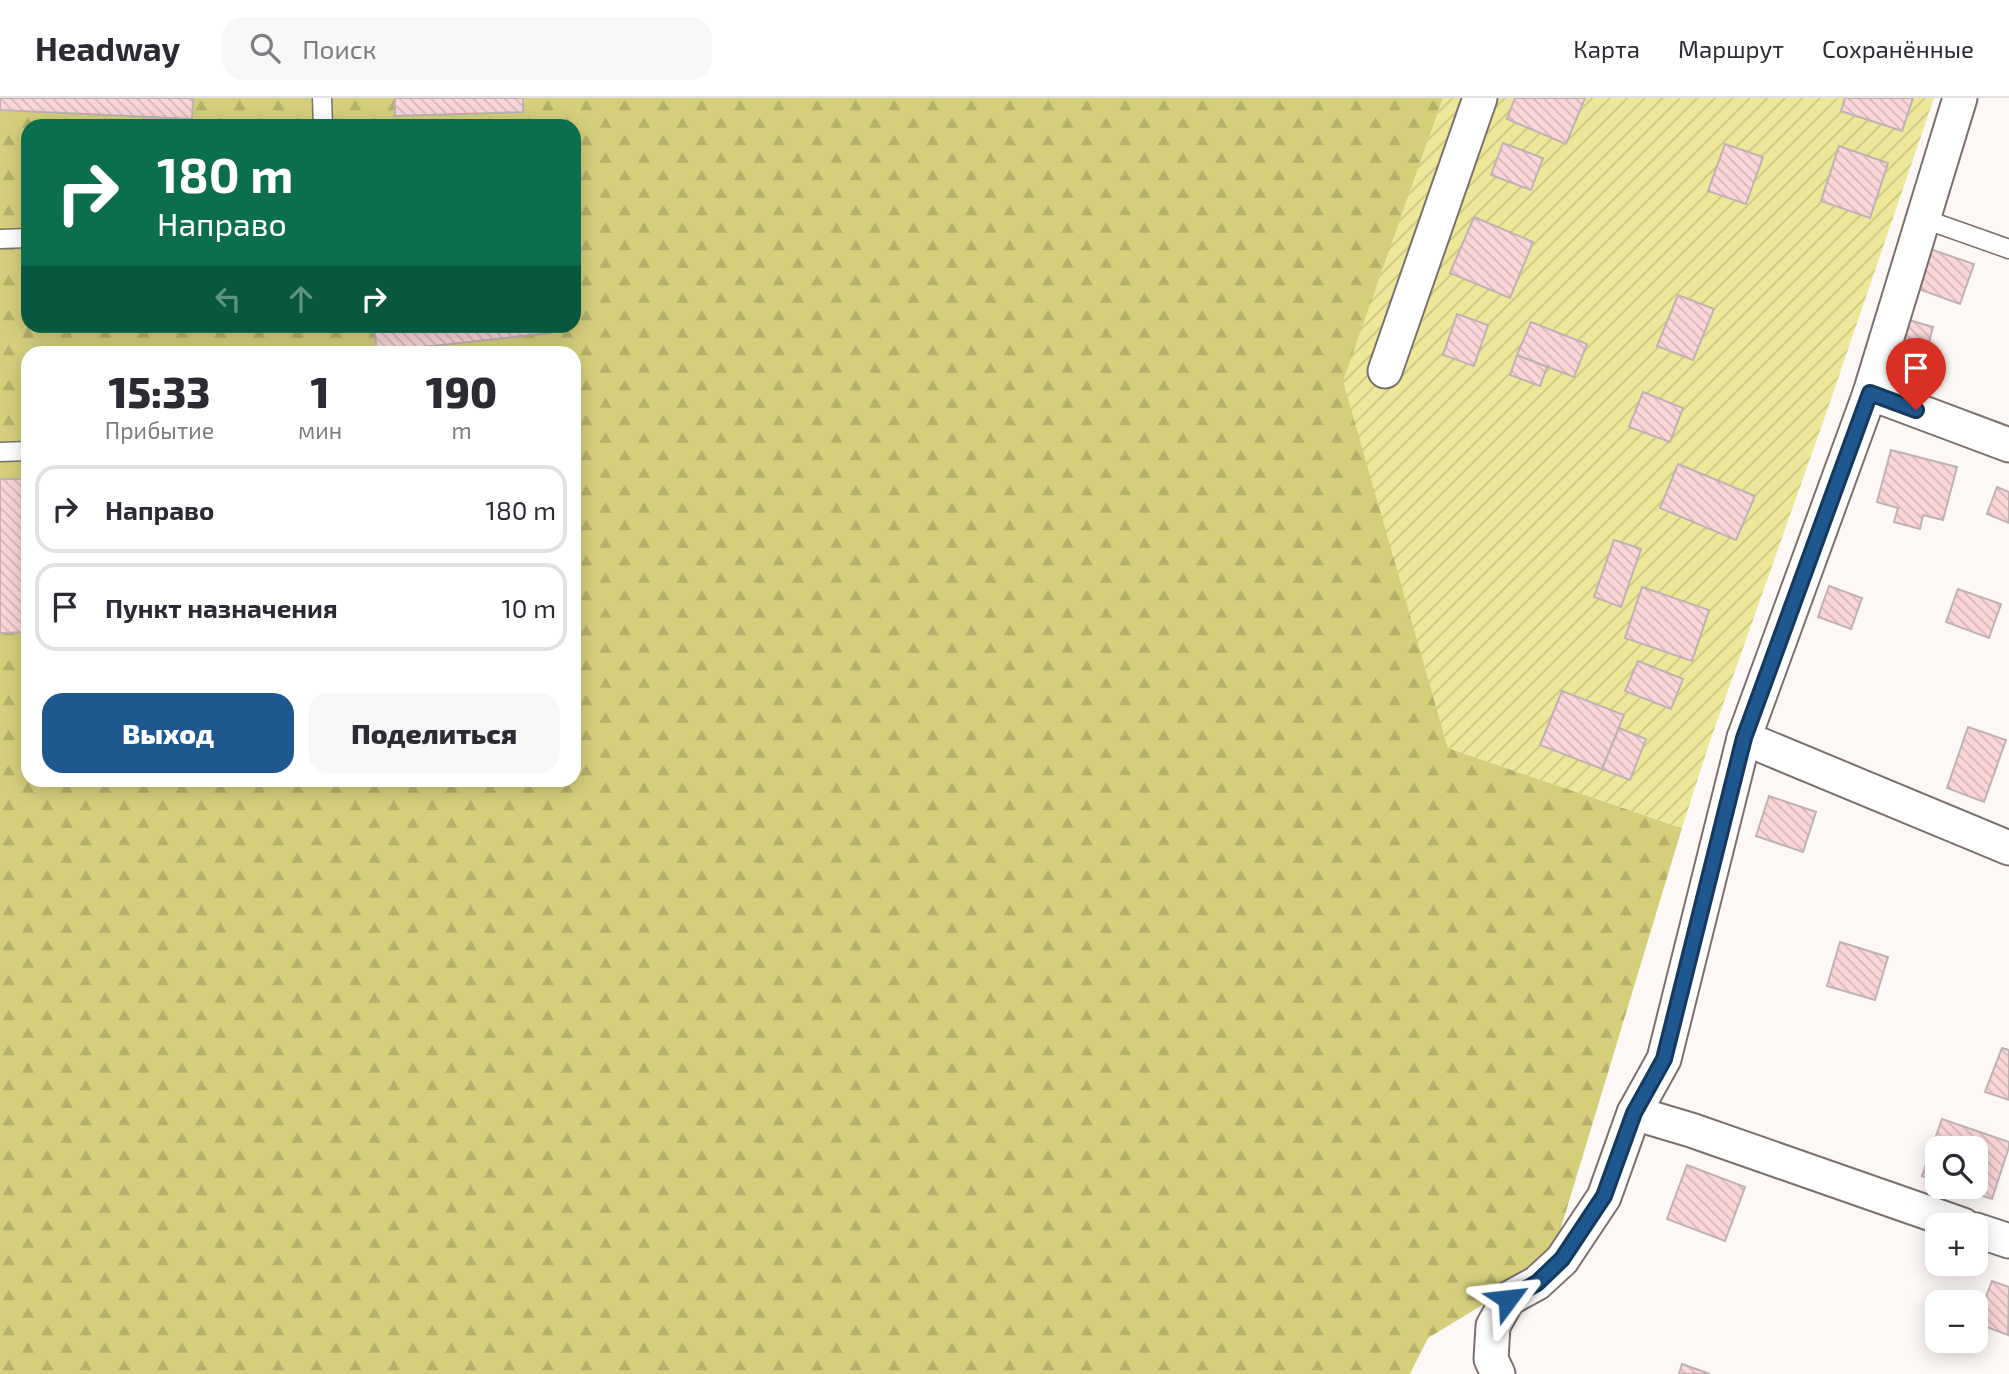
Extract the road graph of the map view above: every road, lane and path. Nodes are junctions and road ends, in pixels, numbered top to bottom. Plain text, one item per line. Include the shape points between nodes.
1 (323, 98) edge
2 (1480, 98) edge
3 (1960, 98) edge
4 (323, 119) edge
5 (1924, 219) junction
6 (21, 238) edge
7 (0, 239) edge
8 (2009, 249) edge
9 (1385, 371) dead end
10 (1870, 393) junction
11 (2009, 445) edge
12 (21, 451) edge
13 (0, 452) edge
14 (1744, 738) junction
15 (2009, 848) edge
16 (1634, 1113) junction
17 (1928, 1213) edge
18 (1988, 1234) edge
19 (2009, 1241) edge
20 (1498, 1374) edge

1 - 4 lane
2 - 9 street
3 - 5 street
5 - 8 lane
5 - 10 street
6 - 7 lane
10 - 11 street
10 - 14 street
12 - 13 lane
14 - 15 street
14 - 16 street via 1664,1059
16 - 17 street
16 - 20 street via 1604,1196 1562,1259 1537,1283 1508,1299 1493,1325 1491,1359
18 - 19 street

